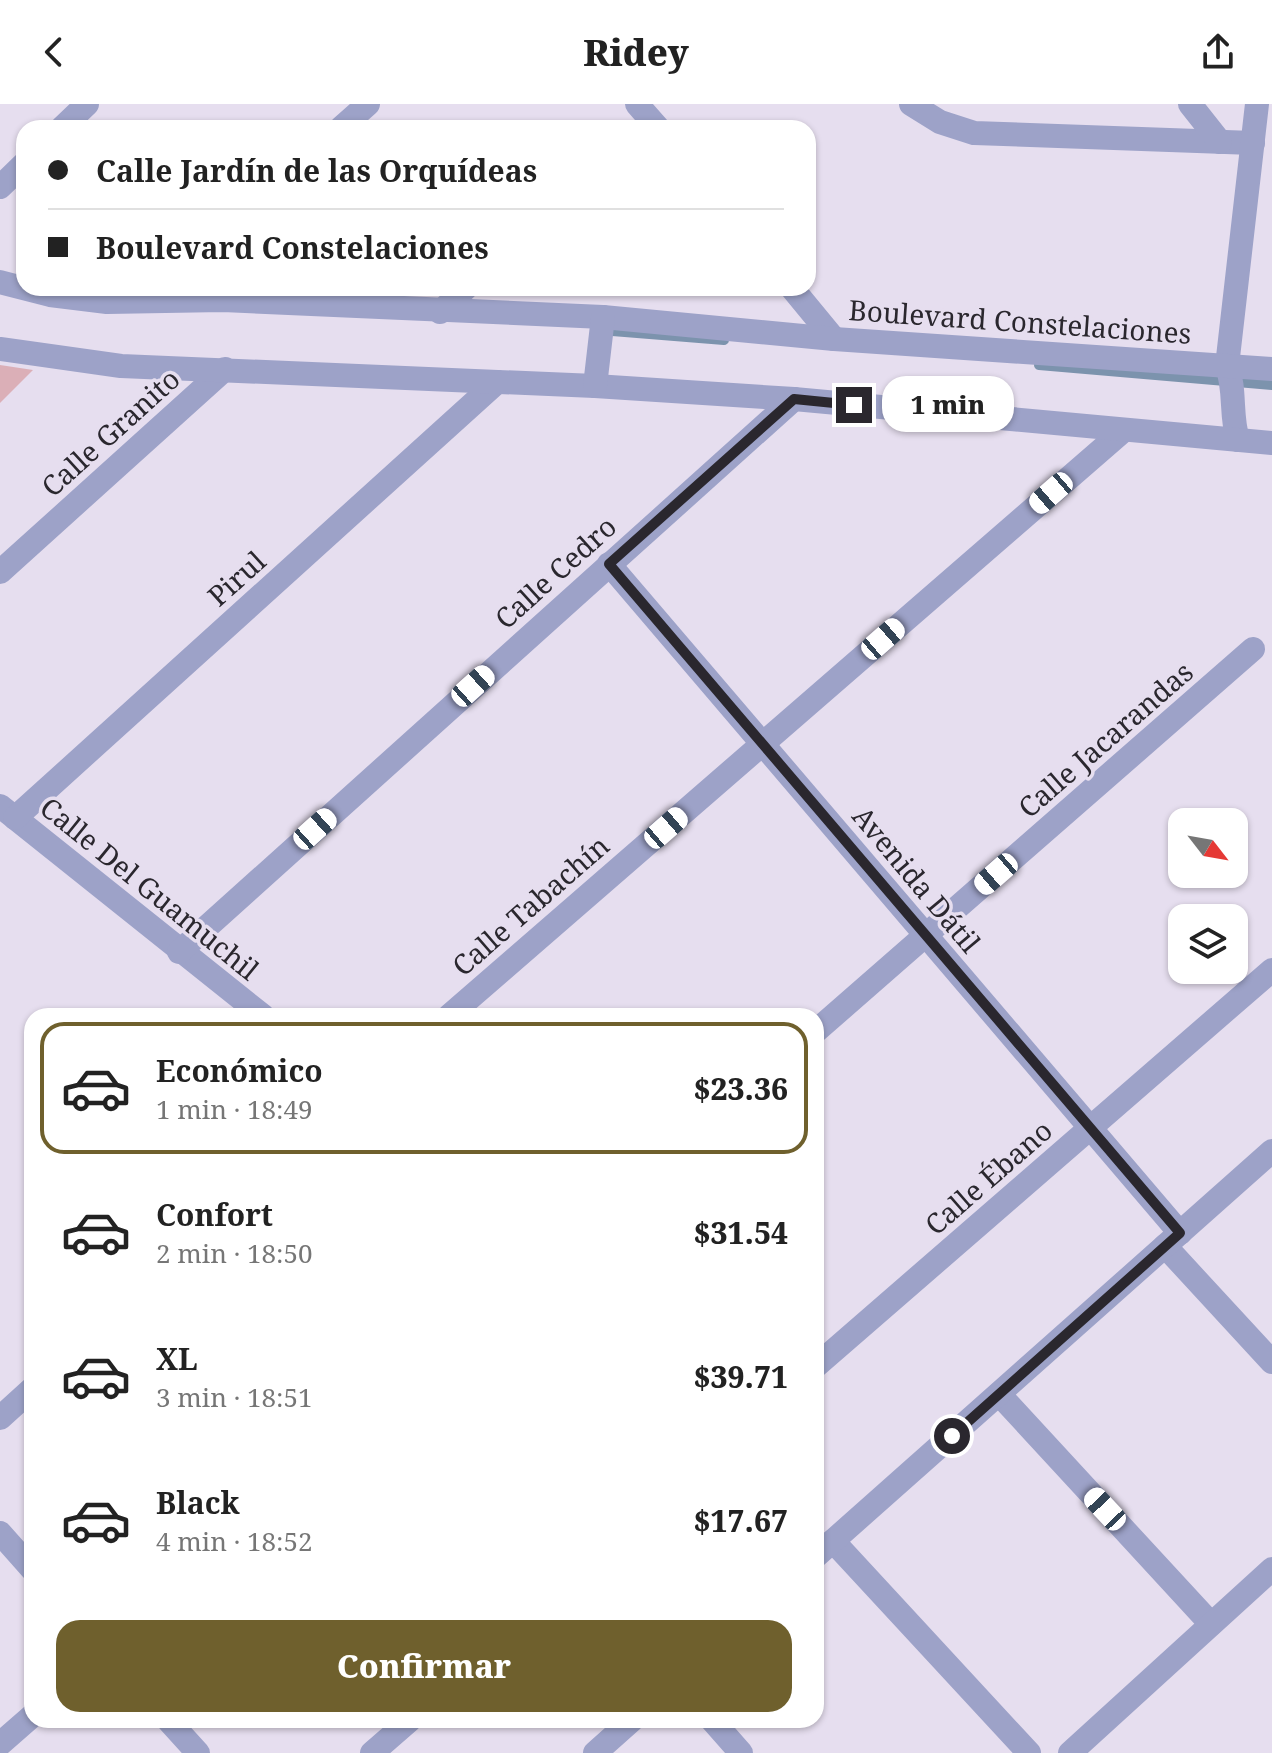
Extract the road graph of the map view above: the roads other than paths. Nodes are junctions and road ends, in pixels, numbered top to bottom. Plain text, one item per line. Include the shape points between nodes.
1 (87, 104) edge
2 (368, 104) edge
3 (911, 104) edge
4 (1190, 104) edge
5 (1257, 104) edge
6 (70, 120) edge
7 (350, 120) edge
8 (1220, 142) junction
9 (1253, 143) junction
10 (16, 172) edge
11 (0, 187) edge
12 (58, 296) edge
13 (150, 296) edge
14 (170, 296) edge
15 (457, 296) edge
16 (799, 296) edge
17 (440, 312) junction
18 (603, 317) junction
19 (834, 339) junction
20 (0, 349) edge
21 (225, 369) junction
22 (1272, 369) edge
23 (1230, 372) junction
24 (497, 382) junction
25 (595, 386) junction
26 (794, 399) junction
27 (1235, 430) junction
28 (1123, 431) junction
29 (1272, 443) edge
30 (609, 564) junction
31 (0, 572) edge
32 (1253, 649) dead end
33 (762, 744) junction
34 (8, 812) edge
35 (926, 935) junction
36 (179, 952) junction
37 (1272, 970) edge
38 (252, 1008) edge
39 (458, 1008) edge
40 (824, 1024) edge
41 (1090, 1128) junction
42 (1272, 1151) edge
43 (1172, 1240) junction
44 (824, 1359) edge
45 (1272, 1362) edge
46 (999, 1394) junction
47 (24, 1396) edge
48 (0, 1418) edge
49 (0, 1533) edge
50 (824, 1544) edge
51 (824, 1548) edge
52 (24, 1560) edge
53 (1272, 1569) edge
54 (1211, 1624) junction
55 (24, 1723) edge
56 (175, 1728) edge
57 (401, 1728) edge
58 (623, 1728) edge
59 (719, 1728) edge
60 (0, 1744) edge
61 (198, 1753) edge
62 (372, 1753) edge
63 (595, 1753) edge
64 (741, 1753) edge
65 (1029, 1753) edge
66 (1070, 1753) edge

1 - 6 street
2 - 7 street
3 - 8 street via 940,122 974,133
4 - 8 street
5 - 9 street
8 - 9 street
9 - 23 street
10 - 11 street
12 - 13 street, Boulevard Constelaciones via 107,302
14 - 17 street, Boulevard Constelaciones
15 - 17 street
16 - 19 street
17 - 18 street, Boulevard Constelaciones
18 - 19 street, Boulevard Constelaciones
18 - 25 street
19 - 23 street, Boulevard Constelaciones
20 - 21 street via 121,366
21 - 24 street
21 - 31 street, Calle Granito
22 - 23 street, Boulevard Constelaciones
23 - 27 street
24 - 25 street
24 - 34 street, Pirul
25 - 26 street
26 - 28 street
26 - 30 street, Calle Cedro
27 - 28 street
27 - 29 street
28 - 33 street, Calle Tabachín
30 - 33 street, Avenida Dátil
30 - 36 street, Calle Cedro
32 - 35 street, Calle Jacarandas
33 - 35 street, Avenida Dátil
33 - 39 street, Calle Tabachín
34 - 36 street, Calle Del Guamuchil
35 - 40 street, Calle Jacarandas
35 - 41 street, Avenida Dátil
36 - 38 street, Calle Del Guamuchil
37 - 41 street, Calle Ébano
41 - 43 street, Avenida Dátil
41 - 44 street, Calle Ébano
42 - 43 street
43 - 45 street, Avenida Dátil
43 - 46 street
46 - 50 street
46 - 54 street
47 - 48 street
49 - 52 street
51 - 65 street
53 - 54 street
54 - 66 street
55 - 60 street
56 - 61 street
57 - 62 street
58 - 63 street
59 - 64 street

